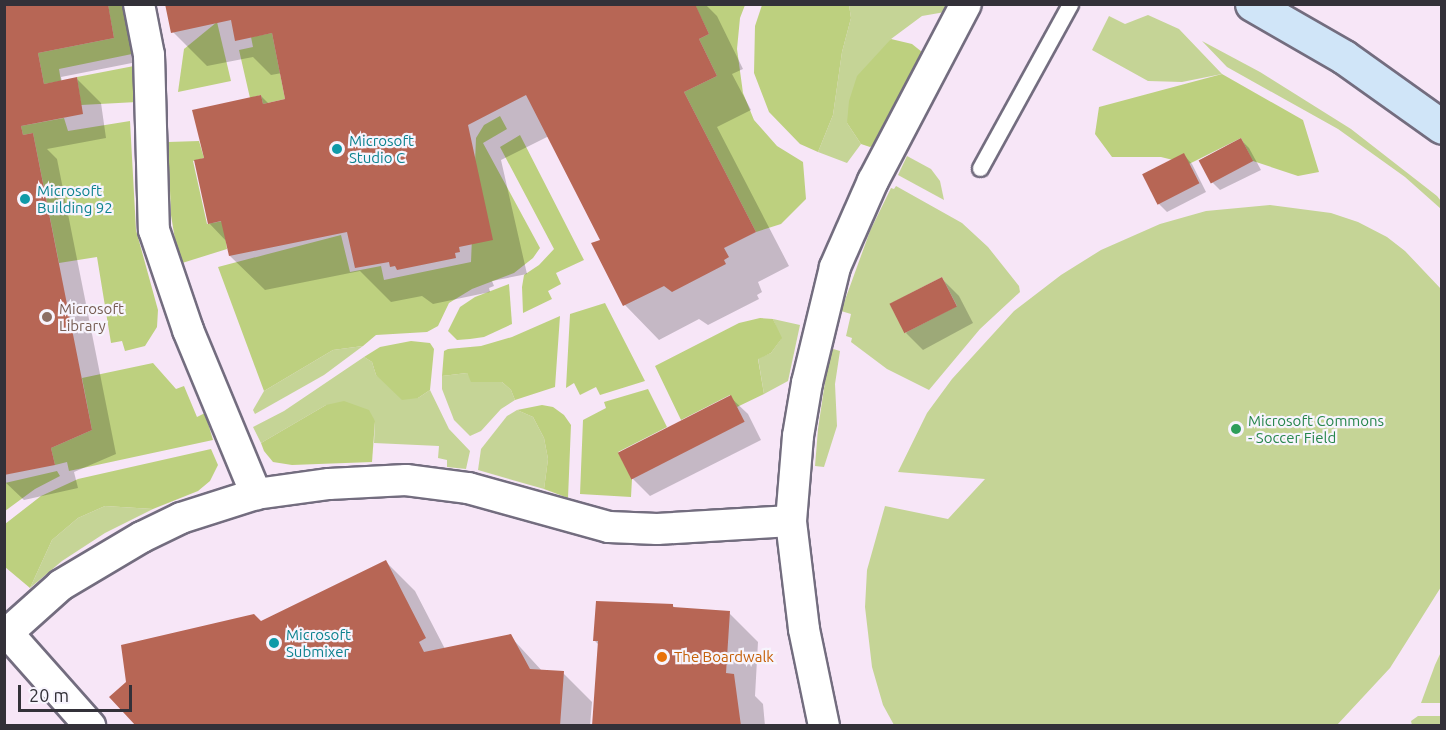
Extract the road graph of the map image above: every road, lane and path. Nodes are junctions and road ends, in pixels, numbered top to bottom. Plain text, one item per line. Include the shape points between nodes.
1 (139, 4) edge
2 (966, 4) edge
3 (1070, 4) edge
4 (1252, 4) edge
5 (1442, 127) edge
6 (980, 168) dead end
7 (256, 494) junction
8 (791, 521) junction
9 (6, 632) edge
10 (90, 726) edge
11 (824, 726) edge

1 - 7 street via 149,55 154,230 188,330
2 - 8 street via 873,181 835,267 798,436
3 - 6 lane
4 - 5 street via 1344,57
7 - 8 street via 329,484 406,480 468,488 609,527 657,529
7 - 9 street via 181,518 142,537 61,585
8 - 11 street via 804,629
9 - 10 street

